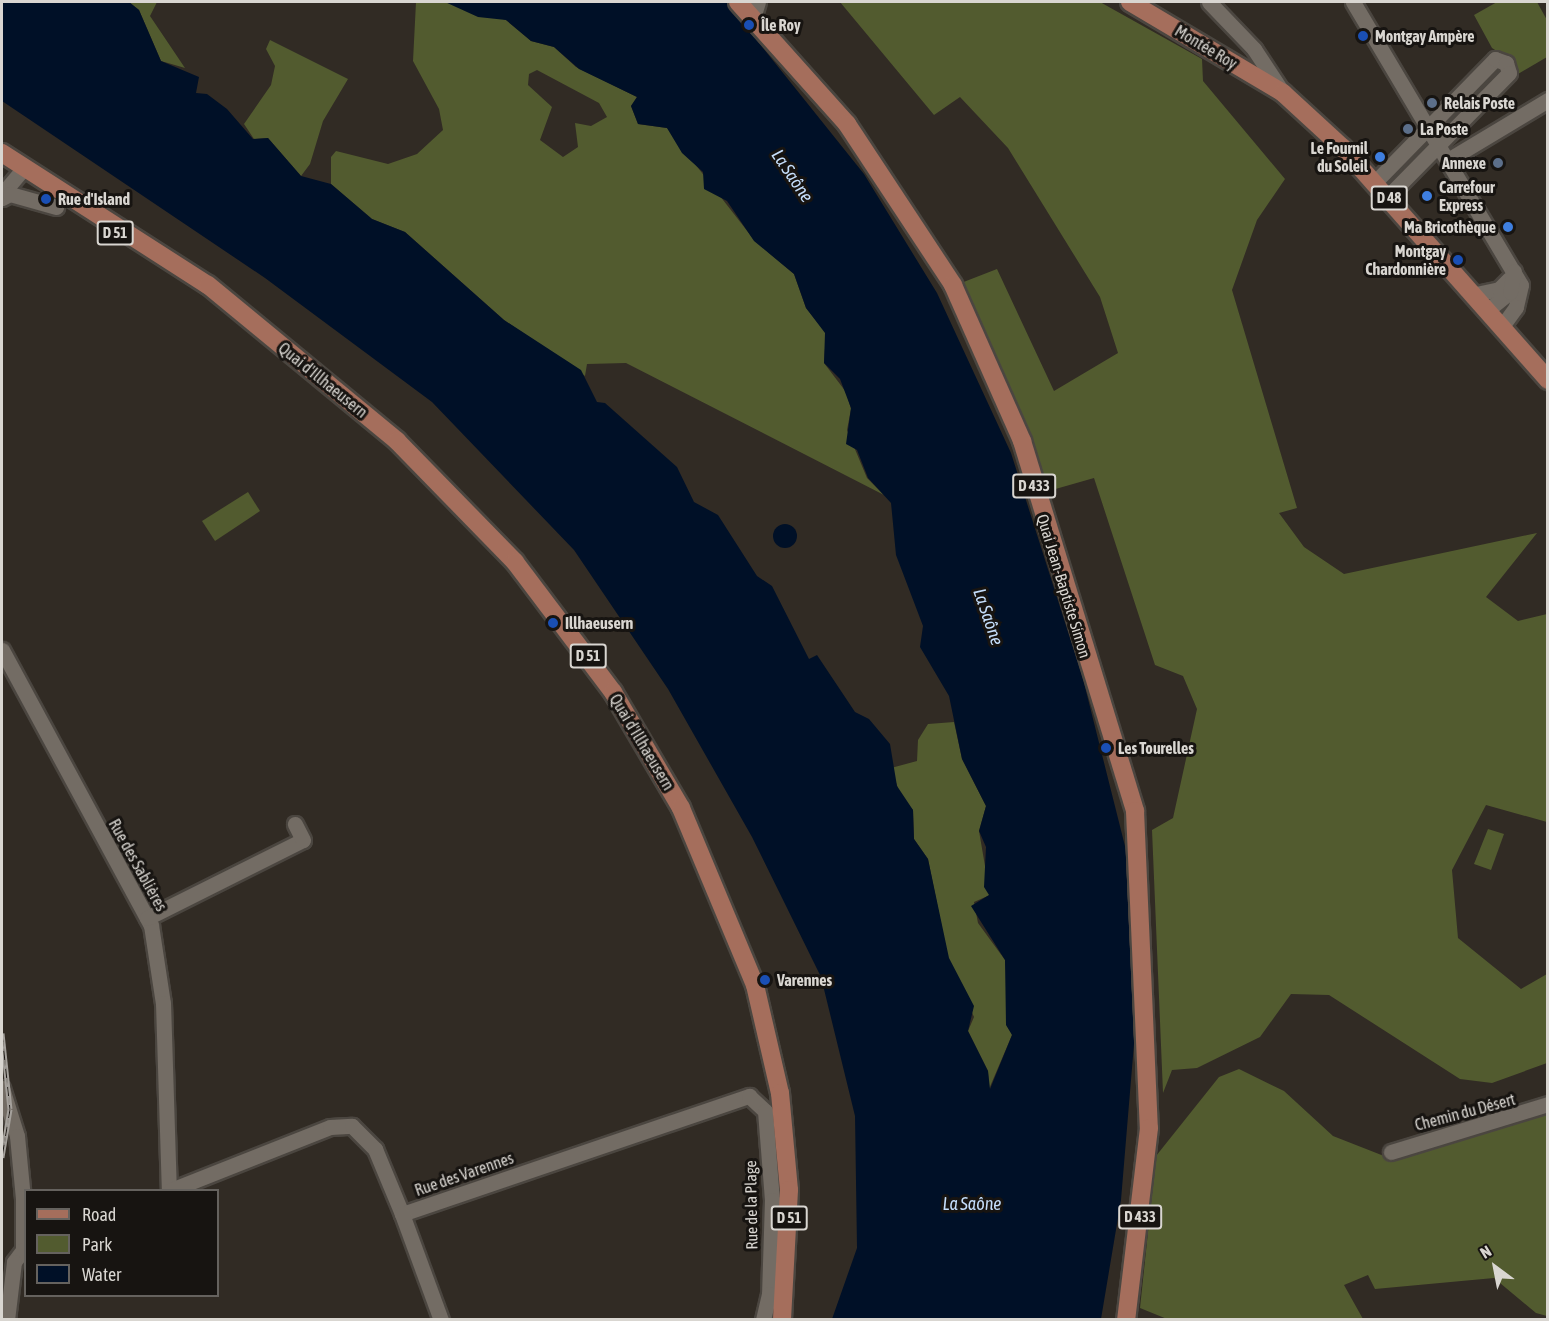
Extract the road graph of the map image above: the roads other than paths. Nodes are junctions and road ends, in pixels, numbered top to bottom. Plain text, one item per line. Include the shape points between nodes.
1 (738, 2) edge
2 (1130, 2) edge
3 (1209, 2) edge
4 (1353, 2) edge
5 (756, 10) edge
6 (1283, 93) junction
7 (1548, 100) edge
8 (1428, 127) junction
9 (1439, 145) junction
10 (2, 153) edge
11 (1448, 160) junction
12 (2, 161) edge
13 (23, 171) junction
14 (1375, 182) junction
15 (2, 196) edge
16 (1388, 196) junction
17 (56, 207) dead end
18 (1514, 271) junction
19 (1476, 294) junction
20 (1490, 309) junction
21 (1503, 325) junction
22 (1548, 380) edge
23 (2, 650) edge
24 (295, 824) dead end
25 (147, 918) junction
26 (2, 1088) edge
27 (749, 1096) joint
28 (1548, 1104) edge
29 (1391, 1152) dead end
30 (170, 1189) edge
31 (175, 1189) edge
32 (402, 1214) junction
33 (16, 1257) edge
34 (7, 1320) edge
35 (441, 1320) edge
36 (763, 1320) edge
37 (782, 1320) edge
38 (1126, 1320) edge

1 - 5 main road, Quai Jean-Baptiste Simon / D 433
2 - 6 main road, Montée Roy / D 48
3 - 6 street via 1254,49
4 - 8 street
5 - 38 main road, Quai Jean-Baptiste Simon / D 433 via 888,181 953,285 1022,441 1135,811 1149,1128
6 - 14 main road, D 48
7 - 11 street
8 - 9 street
8 - 9 street via 1495,59 1506,63 1509,73
8 - 14 street
9 - 11 street
9 - 16 street
10 - 13 main road, Quai d'Illhaeusern / D 51
11 - 18 street
12 - 13 main road, Quai d'Illhaeusern / D 51
13 - 15 street
13 - 37 main road, Quai d'Illhaeusern / D 51 via 150,245 397,441 515,562 608,684 681,808 742,944 772,1047 789,1190
14 - 16 main road, D 48
15 - 17 street via 10,194
16 - 19 main road, D 48
18 - 19 street via 1499,290
18 - 20 street via 1510,292
18 - 21 street via 1520,295
19 - 20 main road, D 48
20 - 21 main road, D 48
21 - 22 main road, D 48
23 - 25 street, Rue des Sablières
24 - 25 street via 303,840
25 - 30 street, Rue des Sablières via 163,1003
26 - 33 street via 17,1136
27 - 32 street, Rue des Varennes
27 - 36 street, Rue de la Plage via 765,1111 772,1200 770,1294
28 - 29 street, Chemin du Désert
31 - 32 street, Rue des Varennes via 330,1127 352,1126 375,1149
32 - 35 street
33 - 34 street

